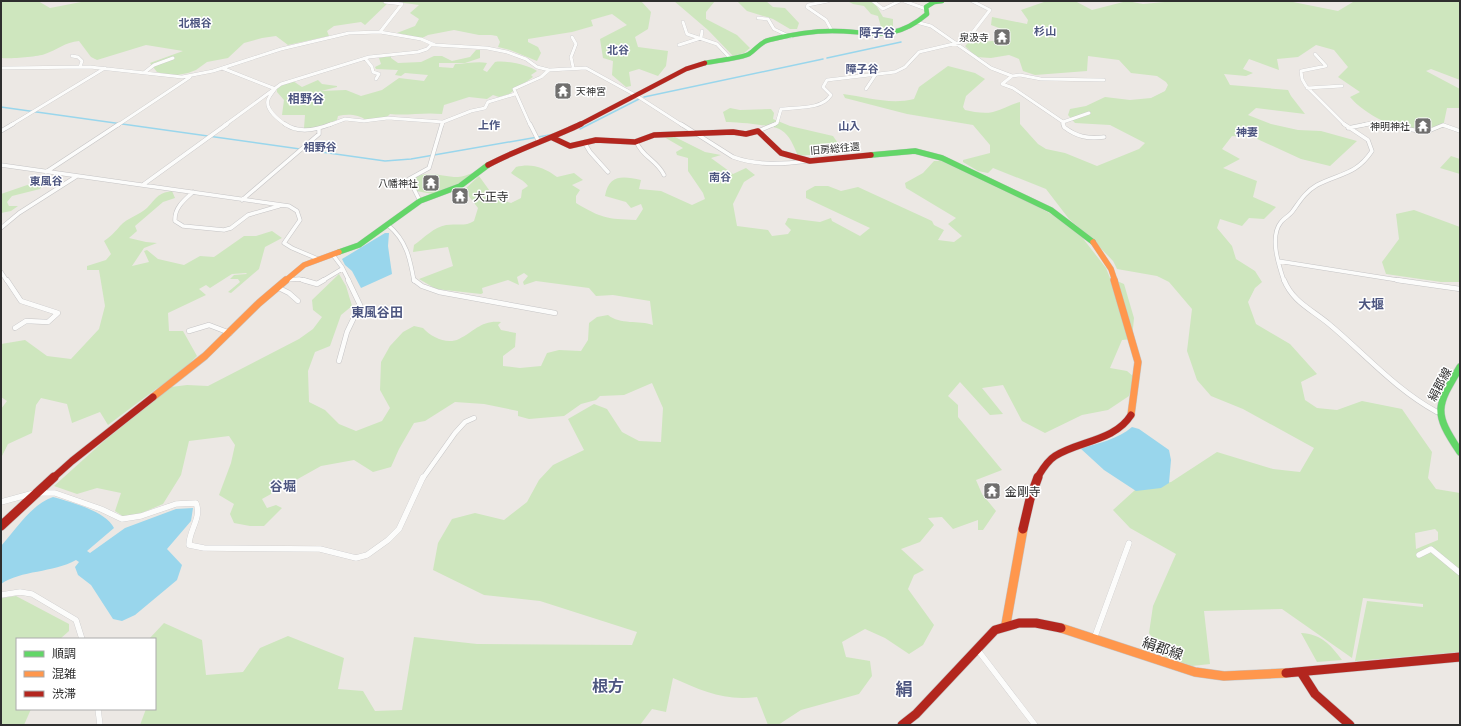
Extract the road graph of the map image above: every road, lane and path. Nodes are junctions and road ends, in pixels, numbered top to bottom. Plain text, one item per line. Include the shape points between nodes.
1 (828, 1) edge
2 (873, 1) edge
3 (900, 1) edge
4 (904, 1) edge
5 (942, 1) edge
6 (972, 1) edge
7 (385, 2) edge
8 (926, 9) junction
9 (758, 18) dead end
10 (683, 22) dead end
11 (916, 22) junction
12 (702, 31) dead end
13 (832, 31) junction
14 (380, 32) junction
15 (572, 37) dead end
16 (791, 37) junction
17 (701, 38) junction
18 (431, 45) junction
19 (679, 45) dead end
20 (956, 45) junction
21 (1315, 54) dead end
22 (72, 56) dead end
23 (172, 58) dead end
24 (365, 58) junction
25 (730, 58) junction
26 (80, 67) junction
27 (573, 67) junction
28 (1, 68) edge
29 (105, 68) junction
30 (222, 68) junction
31 (549, 70) junction
32 (145, 72) junction
33 (876, 74) junction
34 (191, 76) junction
35 (1012, 76) junction
36 (376, 79) dead end
37 (1104, 80) dead end
38 (1342, 86) dead end
39 (273, 88) junction
40 (1308, 88) junction
41 (866, 89) dead end
42 (515, 94) junction
43 (637, 96) junction
44 (1089, 113) dead end
45 (443, 122) junction
46 (1063, 122) junction
47 (1348, 128) junction
48 (319, 129) junction
49 (1, 131) edge
50 (1460, 131) edge
51 (758, 132) junction
52 (696, 133) junction
53 (1104, 137) dead end
54 (553, 138) junction
55 (538, 139) junction
56 (636, 141) junction
57 (584, 142) junction
58 (810, 161) junction
59 (1, 165) edge
60 (46, 172) junction
61 (608, 172) dead end
62 (664, 175) dead end
63 (77, 176) junction
64 (144, 184) junction
65 (193, 192) junction
66 (242, 200) junction
67 (420, 201) junction
68 (282, 206) junction
69 (388, 225) junction
70 (1, 228) edge
71 (333, 255) junction
72 (318, 259) junction
73 (1278, 261) junction
74 (342, 269) junction
75 (1, 272) edge
76 (286, 280) junction
77 (277, 287) junction
78 (1460, 289) edge
79 (298, 301) dead end
80 (555, 313) dead end
81 (15, 328) dead end
82 (189, 331) dead end
83 (230, 333) junction
84 (339, 361) dead end
85 (1460, 367) edge
86 (1437, 412) junction
87 (474, 418) dead end
88 (1460, 452) edge
89 (38, 493) junction
90 (1, 502) edge
91 (1, 526) edge
92 (1129, 543) dead end
93 (1420, 555) dead end
94 (1460, 573) edge
95 (1, 595) edge
96 (1006, 624) junction
97 (82, 638) edge
98 (1094, 638) junction
99 (977, 649) junction
100 (1460, 657) edge
101 (1300, 672) junction
102 (98, 710) edge
103 (100, 725) edge
104 (902, 725) edge
105 (1035, 725) edge
106 (1350, 725) edge

1 - 13 street via 808,4 807,7 826,20
2 - 3 street via 883,9
4 - 8 street
5 - 8 street via 928,4
6 - 20 street via 990,10 966,41
7 - 14 street via 402,4
8 - 11 street via 926,14
9 - 16 street via 768,19 774,29
10 - 17 street via 687,34
11 - 13 street via 893,34
11 - 20 street via 931,26
12 - 17 street
13 - 16 street
14 - 18 street via 421,39
14 - 30 street via 349,32
15 - 27 street via 576,44 571,57
16 - 25 street via 766,41 749,54
17 - 19 street
17 - 25 street via 717,44
18 - 24 street via 418,52
18 - 31 street via 487,48 507,52
20 - 33 street via 919,52 898,71
20 - 35 street via 991,68
21 - 40 street via 1326,66 1301,71 1302,79
22 - 26 street via 82,61
23 - 32 street via 154,65
24 - 36 street via 372,67 372,72 379,74
24 - 39 street via 324,72 289,80
25 - 43 street via 689,68
26 - 28 street
26 - 29 street
27 - 31 street
27 - 43 street via 586,68
29 - 32 street
29 - 49 street
30 - 34 street
30 - 39 street
31 - 42 street via 541,77 514,89
32 - 34 street via 174,77
33 - 41 street
33 - 51 street via 827,80 823,87 831,95 828,100 813,106 781,109 777,123
34 - 60 street
35 - 37 street
35 - 46 street via 1002,84
38 - 40 street
39 - 48 street via 275,89 268,104 275,117 300,130
39 - 64 street
40 - 47 street
42 - 45 street via 488,102 485,108 466,112
42 - 55 street
43 - 52 street
43 - 54 street
44 - 46 street
45 - 48 street via 388,118 364,121 345,119
45 - 67 street via 429,168 409,179
46 - 53 street via 1067,130 1087,139
47 - 50 street via 1371,124 1426,132 1443,125
47 - 73 street via 1368,140 1372,151 1367,161 1350,173 1308,190 1291,214 1280,222 1276,231
48 - 66 street via 319,134
51 - 52 street
51 - 58 street, 旧房総往還 via 781,153
52 - 56 street via 654,134
52 - 58 street via 723,152 743,161 769,165
54 - 55 street
54 - 57 street via 566,145
55 - 67 street via 494,161 460,186
56 - 57 street
56 - 62 street via 640,152 660,166
57 - 61 street
58 - 96 street, 旧房総往還 via 904,151 942,158 1031,199 1062,217 1097,246 1111,270 1138,362 1132,412 1126,425 1055,456 1040,472 1033,487 1017,555
59 - 60 street
60 - 63 street
63 - 64 street
63 - 70 street via 54,193 24,208
64 - 65 street
65 - 66 street
65 - 68 street via 175,212 175,221 183,226 224,230 231,228 248,215
66 - 68 street
67 - 69 street
68 - 72 street via 296,209 300,220 284,243
69 - 71 street via 359,245
69 - 80 street via 407,250 414,281 421,285 446,293
71 - 72 street
71 - 74 street
72 - 76 street via 304,265
73 - 78 street
73 - 86 street via 1292,295 1328,323 1386,376
74 - 76 street via 317,284 299,279
74 - 84 street via 360,305 347,332
75 - 81 street via 21,301 58,312 44,324 26,321
76 - 77 street
77 - 79 street
77 - 83 street
82 - 83 street via 210,325
83 - 89 street via 178,379 72,461
85 - 86 street, 絹郡線 via 1440,400
86 - 88 street, 絹郡線 via 1443,428
87 - 89 street via 465,422 455,433 424,476 399,529 367,555 356,558 320,549 204,548 189,545 188,539 197,520 196,502 172,504 121,520 105,510 54,493
89 - 90 street
89 - 91 street
92 - 98 street
93 - 94 street via 1431,550
95 - 97 street via 20,592 32,594 76,620
96 - 98 street, 絹郡線 via 1040,623
96 - 99 street via 995,630
98 - 101 street, 絹郡線 via 1209,675
99 - 104 street via 916,714
99 - 105 street
100 - 101 street, 絹郡線
101 - 106 street via 1308,686
102 - 103 street

